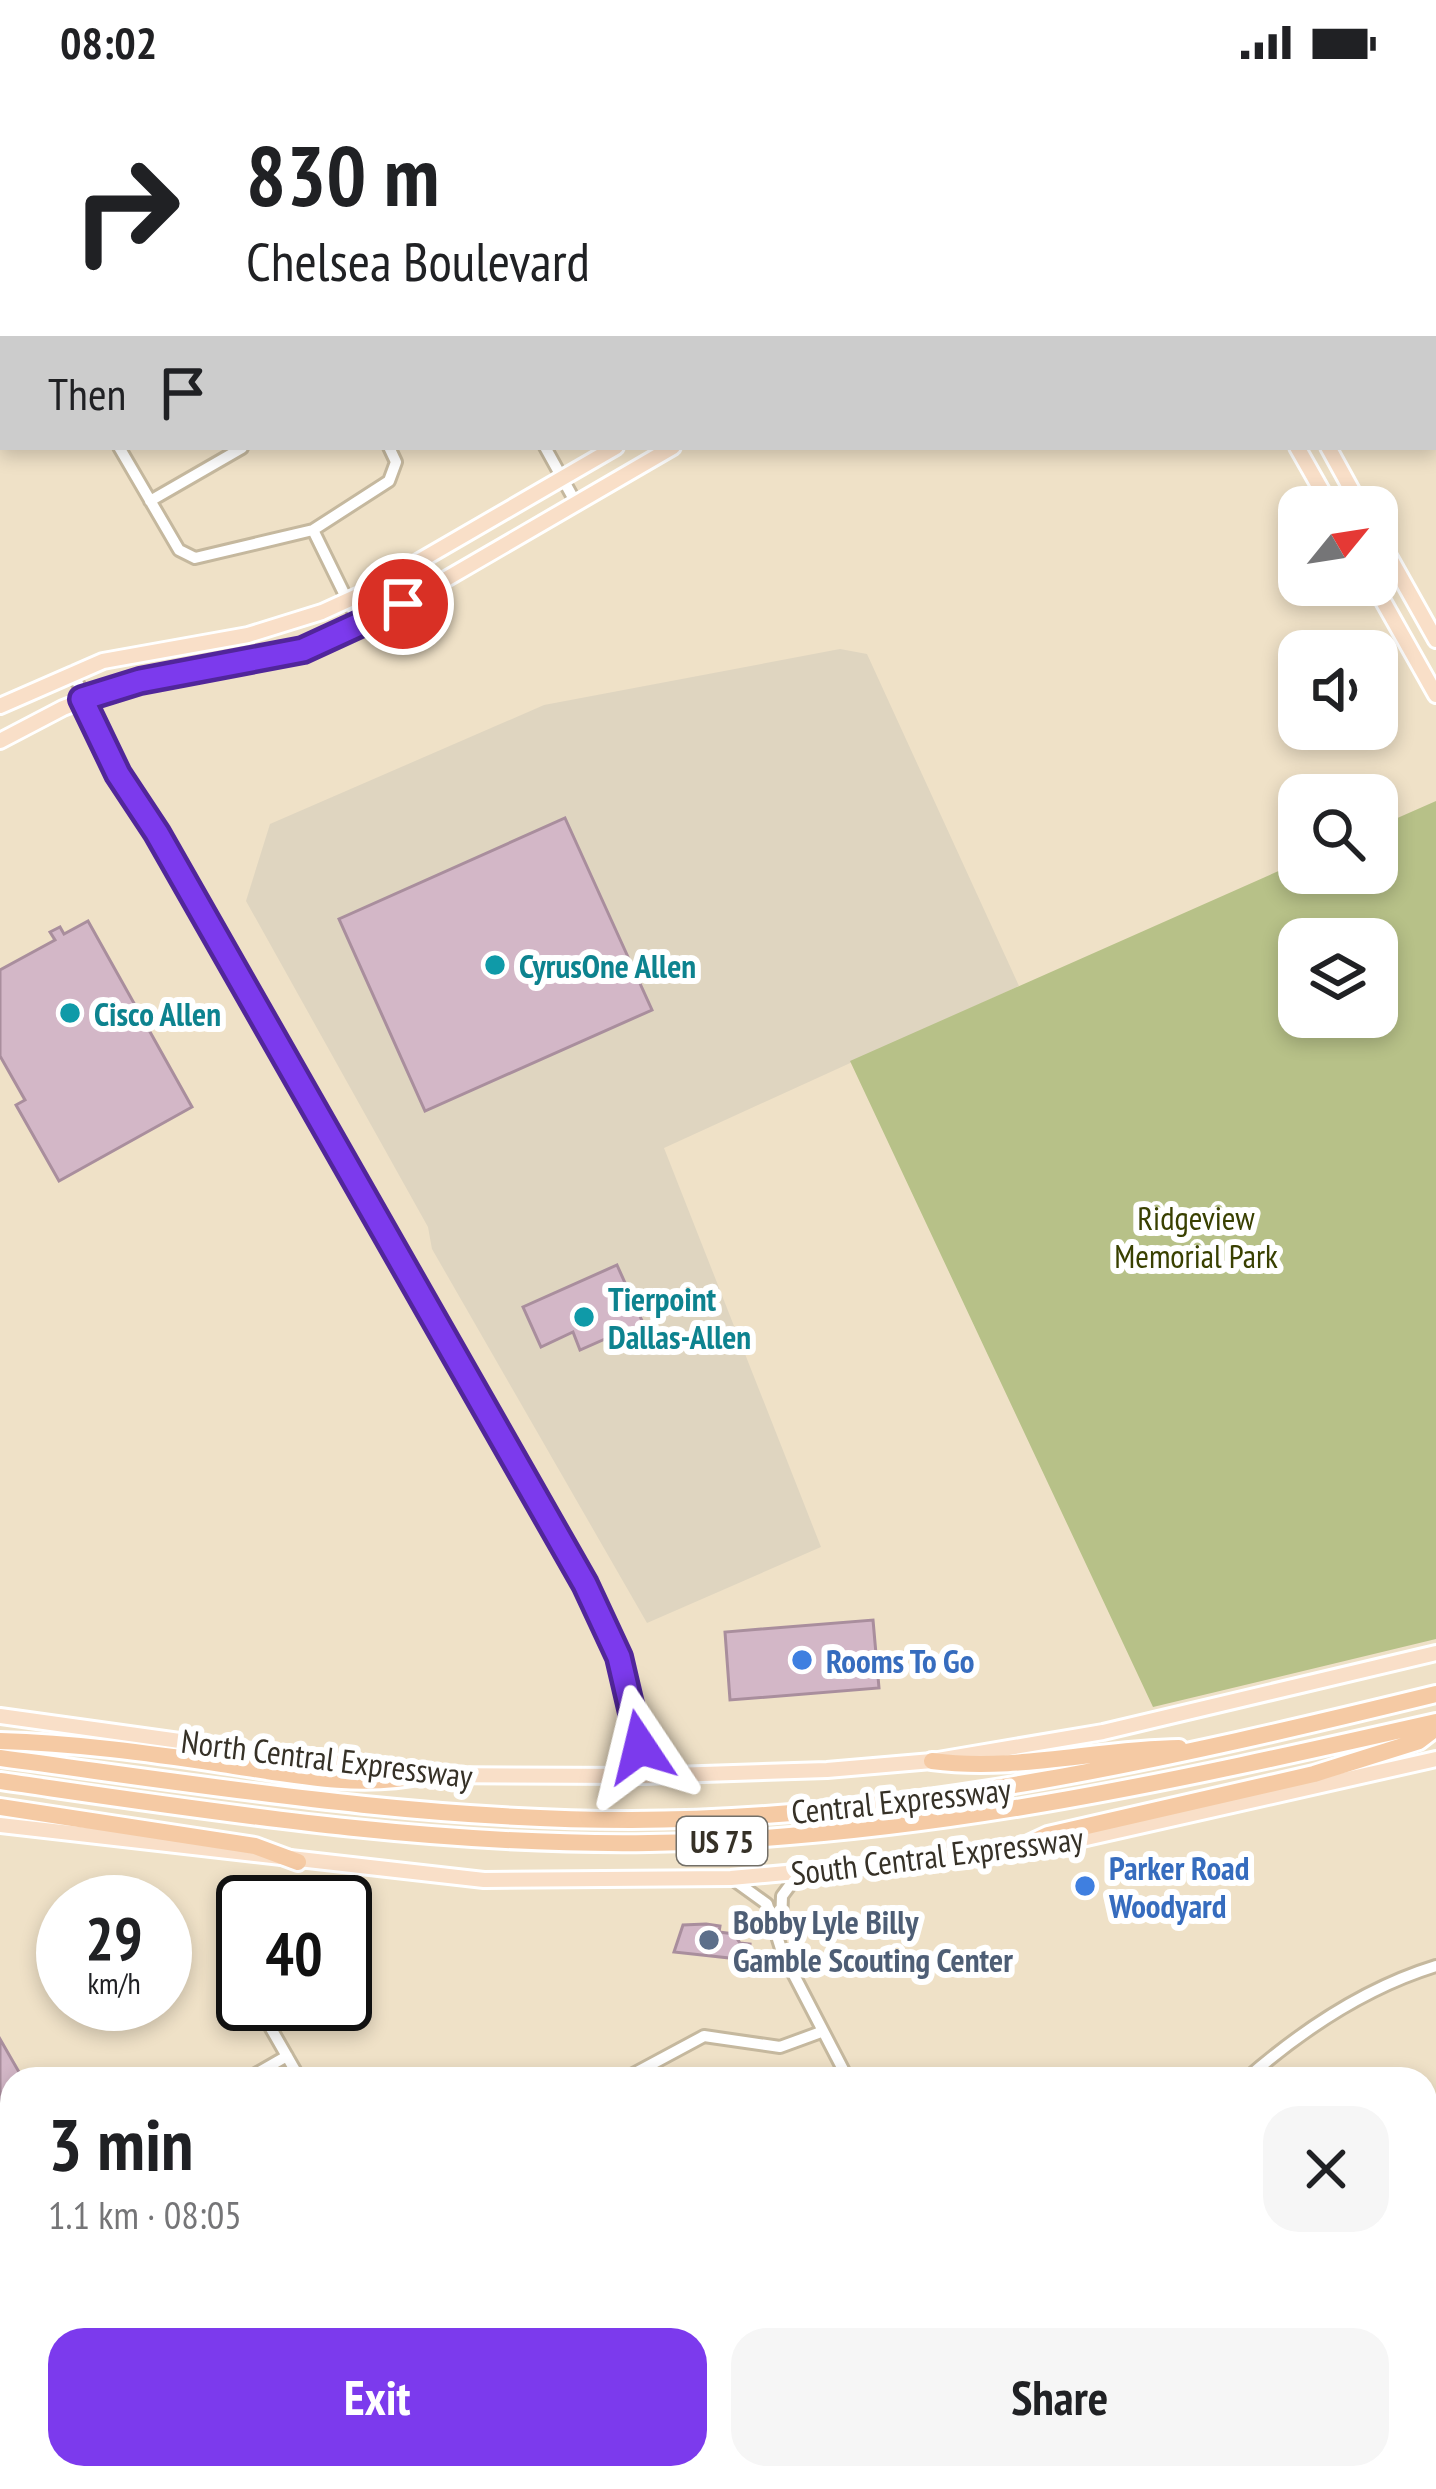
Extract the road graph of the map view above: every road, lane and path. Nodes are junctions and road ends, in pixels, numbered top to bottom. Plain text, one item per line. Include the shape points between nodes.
1 (120, 450) edge
2 (239, 450) edge
3 (390, 450) edge
4 (547, 450) edge
5 (611, 450) edge
6 (669, 450) edge
7 (1299, 450) edge
8 (1330, 450) edge
9 (562, 478) junction
10 (1318, 486) edge
11 (1349, 486) edge
12 (151, 501) junction
13 (576, 503) junction
14 (313, 530) junction
15 (1398, 572) edge
16 (347, 601) junction
17 (1386, 606) edge
18 (360, 626) junction
19 (1436, 640) edge
20 (73, 672) junction
21 (1436, 695) edge
22 (82, 699) junction
23 (0, 706) edge
24 (0, 741) edge
25 (1433, 1654) edge
26 (1436, 1694) edge
27 (0, 1716) edge
28 (1436, 1725) edge
29 (0, 1741) edge
30 (1210, 1748) junction
31 (0, 1758) edge
32 (1436, 1759) edge
33 (932, 1761) junction
34 (424, 1774) junction
35 (642, 1777) junction
36 (0, 1781) edge
37 (0, 1807) edge
38 (0, 1825) edge
39 (1018, 1849) junction
40 (298, 1862) junction
41 (799, 1873) junction
42 (731, 1878) junction
43 (788, 1962) junction
44 (1436, 1966) edge
45 (273, 2031) edge
46 (821, 2032) junction
47 (287, 2056) junction
48 (268, 2067) edge
49 (293, 2067) edge
50 (646, 2067) edge
51 (841, 2067) edge
52 (1261, 2067) edge

1 - 12 street
2 - 12 street
3 - 14 street via 396,469 386,483
4 - 9 street
5 - 9 main road
6 - 13 main road
7 - 10 main road
8 - 11 main road
9 - 13 street
9 - 16 main road
12 - 14 street via 186,556
13 - 18 main road
14 - 16 street
15 - 19 main road
16 - 18 street
16 - 20 main road via 274,628
17 - 21 main road
18 - 22 main road via 287,655
20 - 22 street
20 - 23 main road
22 - 24 main road
22 - 35 street via 593,1599 631,1695
25 - 33 main road, North Central Expressway via 1163,1720
26 - 30 highway, Central Expressway / US 75
27 - 34 main road, North Central Expressway
28 - 36 highway, Central Expressway / US 75 via 1033,1809 736,1840 436,1837
28 - 39 highway via 1419,1741 1314,1774 1048,1835
29 - 34 highway via 353,1782
30 - 31 highway, Central Expressway / US 75 via 921,1802 632,1820 394,1809
30 - 33 highway via 987,1766
32 - 39 main road, South Central Expressway
33 - 35 main road, North Central Expressway
34 - 35 main road, North Central Expressway
37 - 40 highway via 255,1846
38 - 40 main road, South Central Expressway
39 - 41 main road, South Central Expressway
40 - 42 main road, South Central Expressway via 542,1882
41 - 42 main road, South Central Expressway
41 - 43 street via 779,1905
42 - 43 street via 767,1904
43 - 46 street
44 - 52 street via 1307,2029
45 - 47 street
46 - 50 street via 780,2047 704,2036
46 - 51 street
47 - 48 street
47 - 49 street

